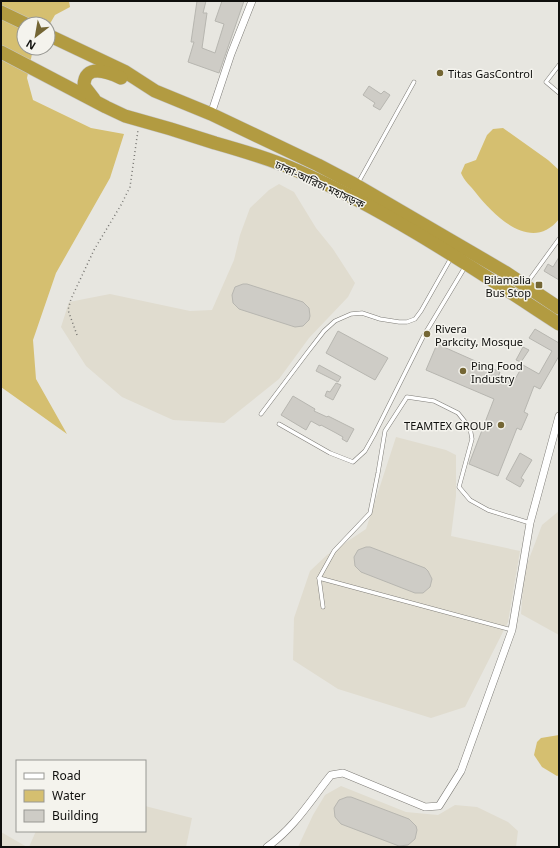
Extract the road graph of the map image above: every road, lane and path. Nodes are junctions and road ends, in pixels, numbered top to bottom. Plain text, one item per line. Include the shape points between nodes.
1 (252, 1) edge
2 (1, 12) edge
3 (16, 19) edge
4 (56, 38) edge
5 (1, 52) edge
6 (559, 65) edge
7 (414, 82) dead end
8 (155, 91) junction
9 (559, 93) edge
10 (106, 107) junction
11 (211, 114) junction
12 (141, 120) junction
13 (356, 185) junction
14 (559, 239) edge
15 (452, 256) junction
16 (466, 264) junction
17 (525, 286) junction
18 (559, 308) edge
19 (559, 324) edge
20 (77, 335) dead end
21 (261, 414) dead end
22 (559, 416) edge
23 (279, 424) dead end
24 (530, 523) junction
25 (319, 578) junction
26 (323, 607) dead end
27 (512, 630) junction
28 (267, 847) edge

1 - 11 street
2 - 3 highway
4 - 8 highway, ঢাকা-আরিচা মহাসড়ক via 124,71
5 - 10 highway, ঢাকা-আরিচা মহাসড়ক
6 - 9 lane via 546,82
7 - 13 lane
8 - 10 highway via 107,72 93,72 86,77 84,86 90,96
8 - 11 highway, ঢাকা-আরিচা মহাসড়ক
10 - 12 highway, ঢাকা-আরিচা মহাসড়ক
11 - 13 highway, ঢাকা-আরিচা মহাসড়ক
12 - 15 highway, ঢাকা-আরিচা মহাসড়ক via 254,154 297,171 379,212
12 - 20 path via 130,187 94,250 71,299 68,310
13 - 17 highway, ঢাকা-আরিচা মহাসড়ক
14 - 17 lane
15 - 16 highway, ঢাকা-আরিচা মহাসড়ক
15 - 21 lane via 415,319 399,322 362,313 351,314 335,321 324,331
16 - 19 highway, ঢাকা-আরিচা মহাসড়ক
16 - 23 lane via 423,337 374,435 353,462 330,453
17 - 18 highway, ঢাকা-আরিচা মহাসড়ক
22 - 24 street
24 - 25 lane via 488,510 470,500 459,487 472,439 470,428 458,413 434,401 408,397 385,431 370,513 334,551
24 - 27 street
25 - 26 lane
25 - 27 lane
27 - 28 street via 461,771 439,806 425,807 343,773 331,774 297,820

